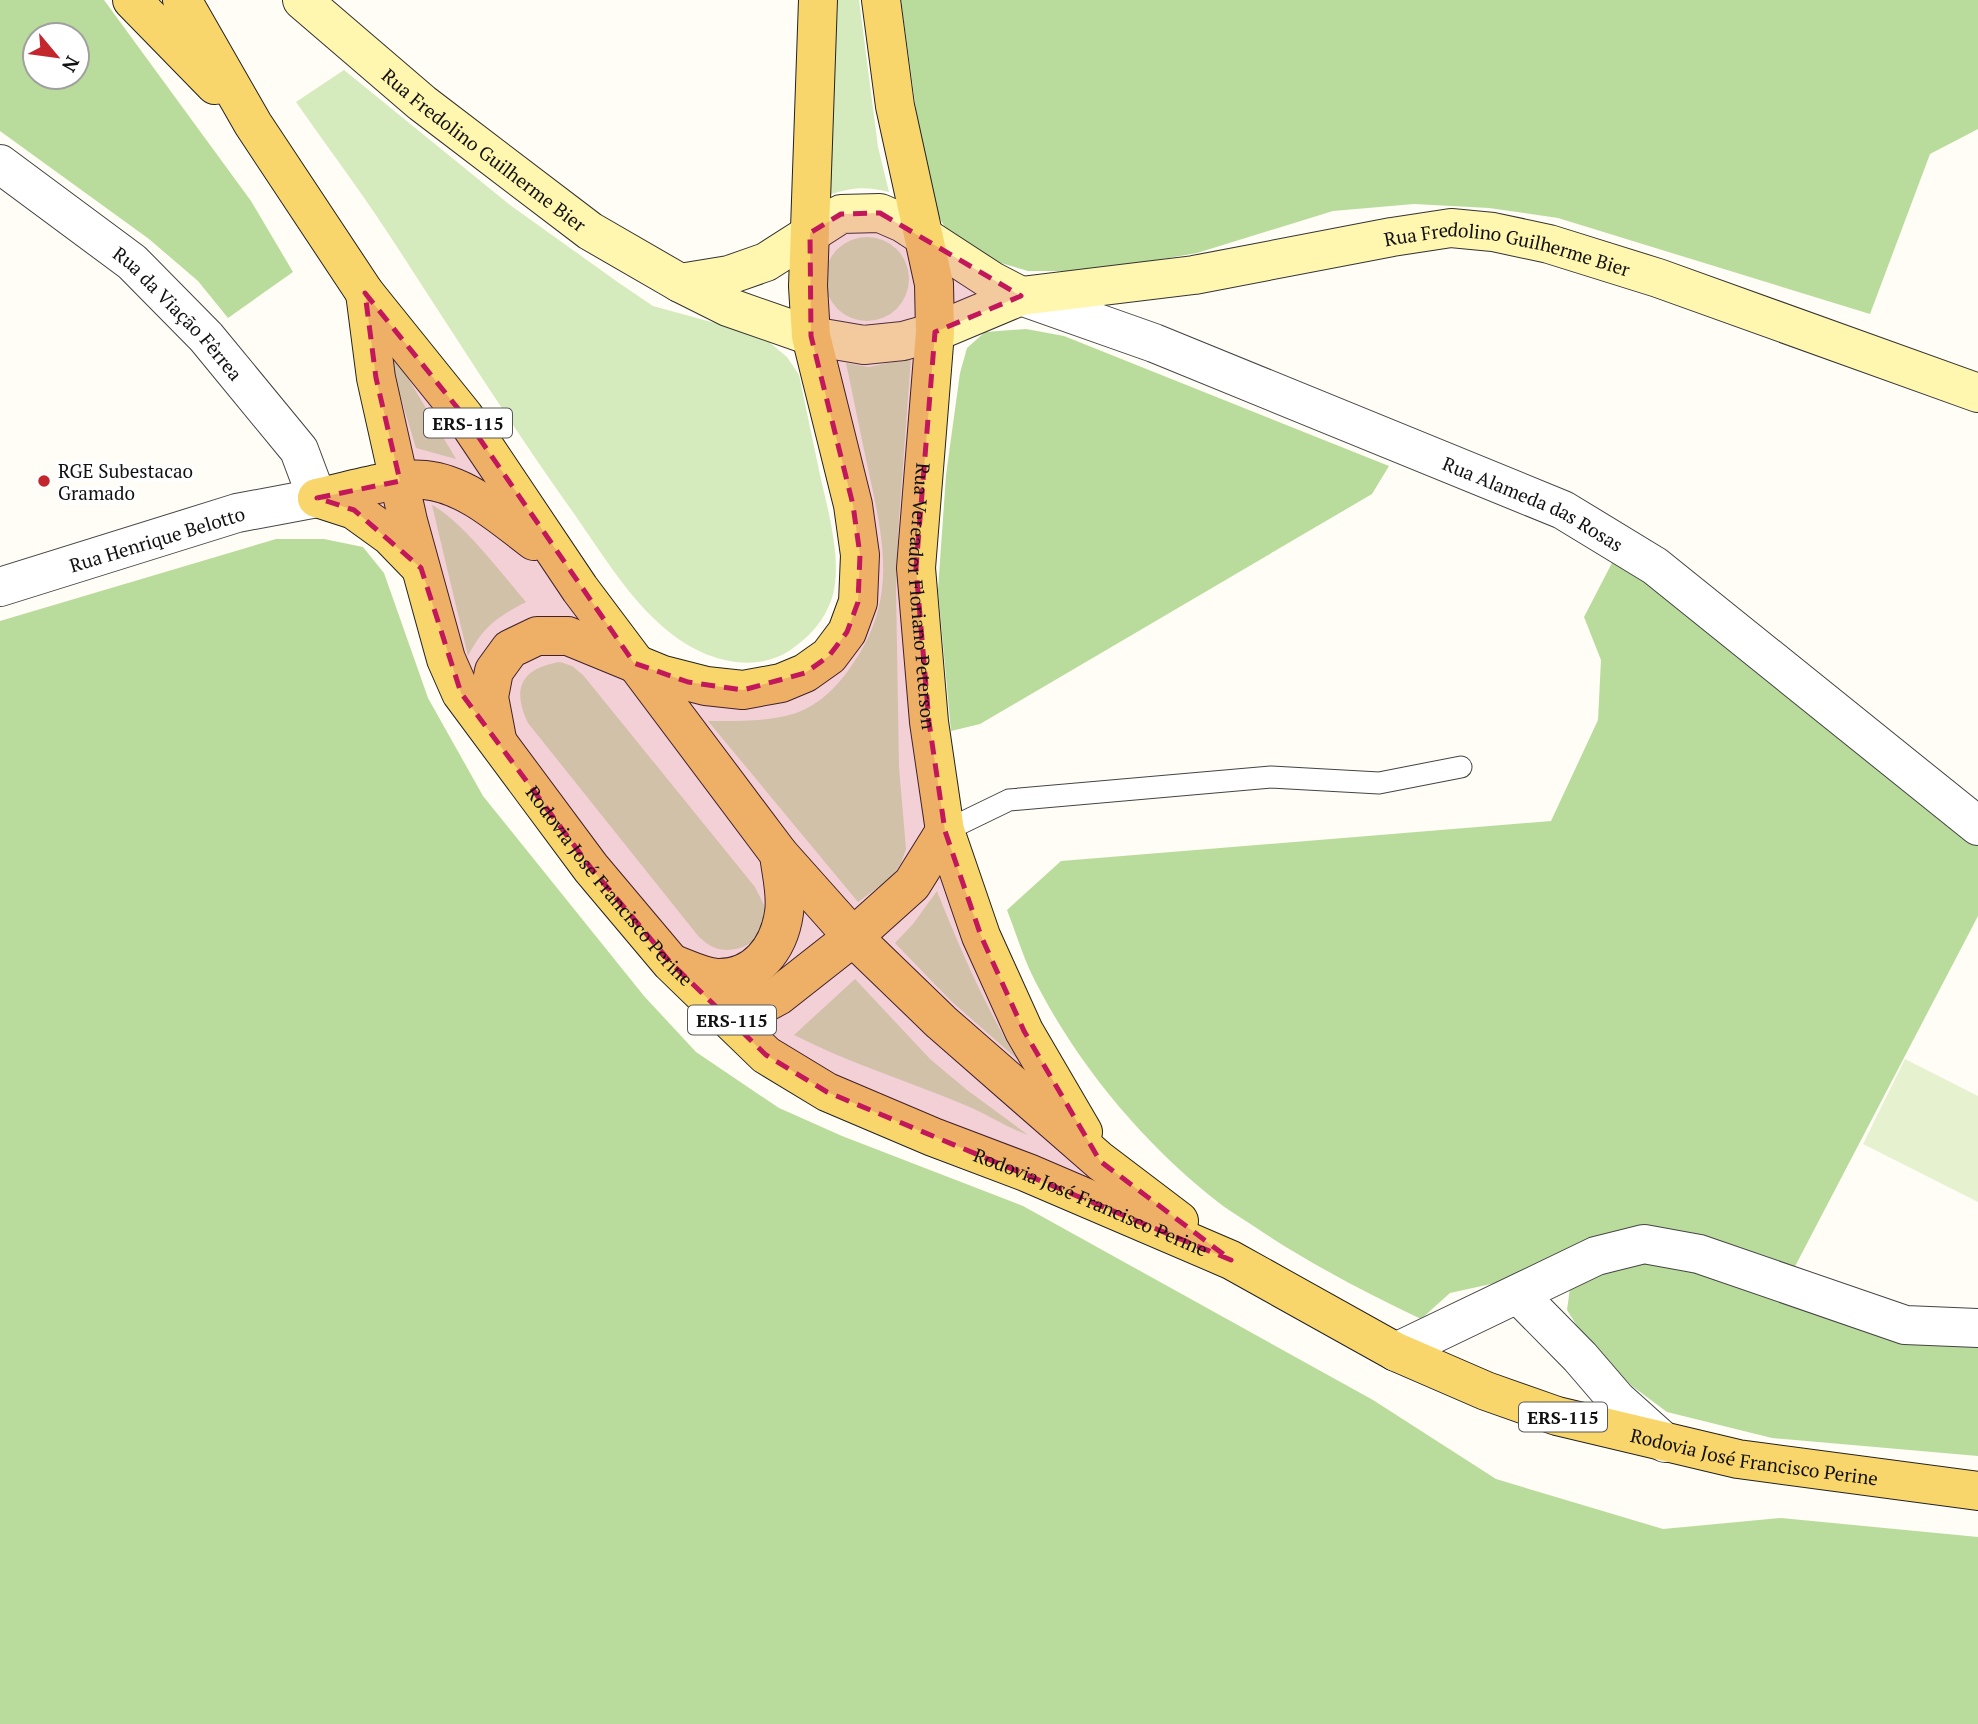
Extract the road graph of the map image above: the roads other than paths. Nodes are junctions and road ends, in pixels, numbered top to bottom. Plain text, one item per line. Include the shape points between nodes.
1 (132, 0) edge
2 (182, 0) edge
3 (302, 0) edge
4 (818, 0) edge
5 (881, 0) edge
6 (253, 124) junction
7 (0, 164) edge
8 (810, 233) junction
9 (922, 235) junction
10 (680, 283) junction
11 (365, 293) junction
12 (1021, 296) junction
13 (935, 332) junction
14 (811, 337) junction
15 (1978, 393) edge
16 (400, 481) junction
17 (317, 498) junction
18 (421, 569) junction
19 (570, 576) junction
20 (0, 587) edge
21 (635, 663) junction
22 (688, 682) junction
23 (496, 738) junction
24 (1461, 767) dead end
25 (1978, 827) edge
26 (945, 831) junction
27 (779, 854) junction
28 (853, 937) junction
29 (671, 963) junction
30 (726, 1014) junction
31 (1100, 1161) junction
32 (1231, 1259) junction
33 (1518, 1294) junction
34 (1978, 1328) edge
35 (1396, 1352) junction
36 (1665, 1443) junction
37 (1978, 1491) edge

1 - 6 main road, Rodovia José Francisco Perine / ERS-115
2 - 6 main road, Rodovia José Francisco Perine / ERS-115
3 - 10 street, Rua Fredolino Guilherme Bier via 422,103 590,231
4 - 8 main road
5 - 9 main road, Rua Vereador Floriano Peterson via 895,106
6 - 11 main road, Rodovia José Francisco Perine / ERS-115
7 - 17 street, Rua da Viação Fêrrea via 132,262 206,337 299,450
8 - 9 street via 841,214 880,212
8 - 10 street via 766,262 729,275
8 - 14 main road
9 - 12 street
9 - 13 main road, Rua Vereador Floriano Peterson via 934,284
10 - 14 street, Rua Fredolino Guilherme Bier via 728,307
11 - 16 main road, Rodovia José Francisco Perine / ERS-115 via 376,378
11 - 19 main road, Rodovia José Francisco Perine / ERS-115 via 464,416
12 - 13 street, Rua Fredolino Guilherme Bier
12 - 15 street, Rua Fredolino Guilherme Bier via 1194,275 1451,228 1493,232 1658,278
12 - 25 street, Rua Alameda das Rosas via 1154,343 1563,510 1655,566
13 - 14 street, Rua Fredolino Guilherme Bier via 864,345
13 - 26 main road, Rua Vereador Floriano Peterson via 916,568 929,722
14 - 22 main road via 853,505 860,555 858,602 847,632 829,656 805,673 743,690
16 - 17 main road
16 - 18 main road, Rodovia José Francisco Perine / ERS-115
16 - 19 main road via 425,480 471,497 493,510
17 - 18 main road via 364,516 405,549
17 - 20 street, Rua Henrique Belotto via 237,513
18 - 23 main road, Rodovia José Francisco Perine / ERS-115 via 446,659 461,693
19 - 21 main road, Rodovia José Francisco Perine / ERS-115
19 - 22 main road via 639,644
21 - 22 main road
21 - 23 main road via 568,636 537,636 510,649 494,671 489,697
21 - 27 main road, Rodovia José Francisco Perine / ERS-115
23 - 29 main road, Rodovia José Francisco Perine / ERS-115 via 591,868
24 - 26 lane via 1379,783 1271,777 1009,800
26 - 28 main road via 912,884
26 - 31 main road, Rua Vereador Floriano Peterson via 981,936 1024,1031
27 - 28 main road, Rodovia José Francisco Perine / ERS-115
27 - 29 main road via 785,911 773,949 758,965 715,978
28 - 30 main road via 778,996
28 - 31 main road, Rodovia José Francisco Perine / ERS-115 via 941,1022
29 - 30 main road, Rodovia José Francisco Perine / ERS-115
30 - 32 main road, Rodovia José Francisco Perine / ERS-115 via 766,1055 827,1092
31 - 32 main road, Rodovia José Francisco Perine / ERS-115
32 - 35 main road, Rodovia José Francisco Perine / ERS-115
33 - 34 street via 1596,1256 1644,1244 1699,1254 1905,1325
33 - 35 street
33 - 36 street via 1617,1400
35 - 36 main road, Rodovia José Francisco Perine / ERS-115 via 1557,1416
36 - 37 main road, Rodovia José Francisco Perine / ERS-115 via 1738,1459

